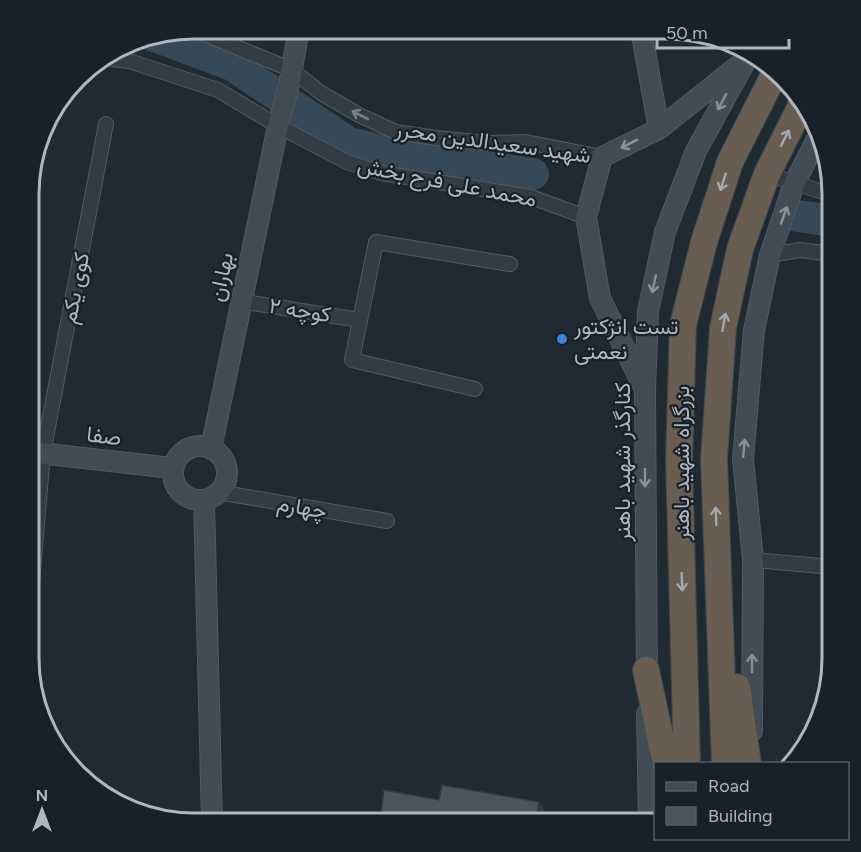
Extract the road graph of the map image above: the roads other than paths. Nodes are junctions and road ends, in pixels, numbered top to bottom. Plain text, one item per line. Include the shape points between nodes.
1 (214, 39) edge
2 (297, 39) edge
3 (643, 39) edge
4 (744, 59) edge
5 (117, 60) edge
6 (746, 60) edge
7 (291, 75) junction
8 (772, 79) edge
9 (798, 112) edge
10 (279, 121) junction
11 (106, 124) dead end
12 (659, 129) junction
13 (814, 145) edge
14 (602, 157) junction
15 (767, 174) junction
16 (794, 184) junction
17 (822, 192) edge
18 (586, 217) junction
19 (822, 253) edge
20 (770, 255) junction
21 (510, 264) dead end
22 (240, 301) junction
23 (359, 320) junction
24 (475, 389) dead end
25 (645, 392) junction
26 (39, 442) edge
27 (211, 449) junction
28 (39, 452) edge
29 (172, 468) junction
30 (211, 496) junction
31 (387, 521) dead end
32 (753, 560) junction
33 (718, 564) junction
34 (822, 566) edge
35 (646, 670) junction
36 (666, 762) edge
37 (687, 762) edge
38 (726, 762) edge
39 (750, 762) edge
40 (750, 762) edge
41 (212, 813) edge
42 (649, 813) edge

1 - 7 street, شهید سعیدالدین محرر
2 - 7 street
3 - 12 street
4 - 12 street
5 - 10 street, محمد علی فرح بخش via 218,90
6 -> 25 street, کنارگذر شهید باهنر via 696,151 665,232 648,312
7 - 10 street, بهاران
14 -> 7 street, شهید سعیدالدین محرر via 526,142 486,142 396,132
8 -> 37 highway, بزرگراه شهید باهنر via 730,162 683,325 679,461
15 -> 9 highway, بزرگراه شهید باهنر
10 - 18 street, محمد علی فرح بخش via 347,162 381,173 531,197
10 - 22 street, بهاران
11 - 26 street, کوی یکم
12 -> 14 street
13 - 16 street
14 - 18 street
15 - 16 street
33 -> 15 highway, بزرگراه شهید باهنر via 714,459 723,328 740,249
16 - 17 street
20 -> 16 street
18 - 25 street via 600,298
19 - 20 street via 800,250
32 -> 20 street via 743,459 754,330
21 - 23 street via 376,242
22 - 23 street, کوچه ۲
22 - 27 street, بهاران
23 - 24 street via 352,360
25 -> 35 street, کنارگذر شهید باهنر
27 - 29 street via 200,445 182,452
27 - 30 street via 218,452 227,469 224,488
28 - 29 street, صفا
29 - 30 street via 175,487 190,500
30 - 31 street, چهارم
30 - 41 street
32 - 34 street
40 -> 32 street
33 - 38 highway, بزرگراه شهید باهنر
33 - 39 highway
35 - 36 highway
35 - 42 street, کنارگذر شهید باهنر

